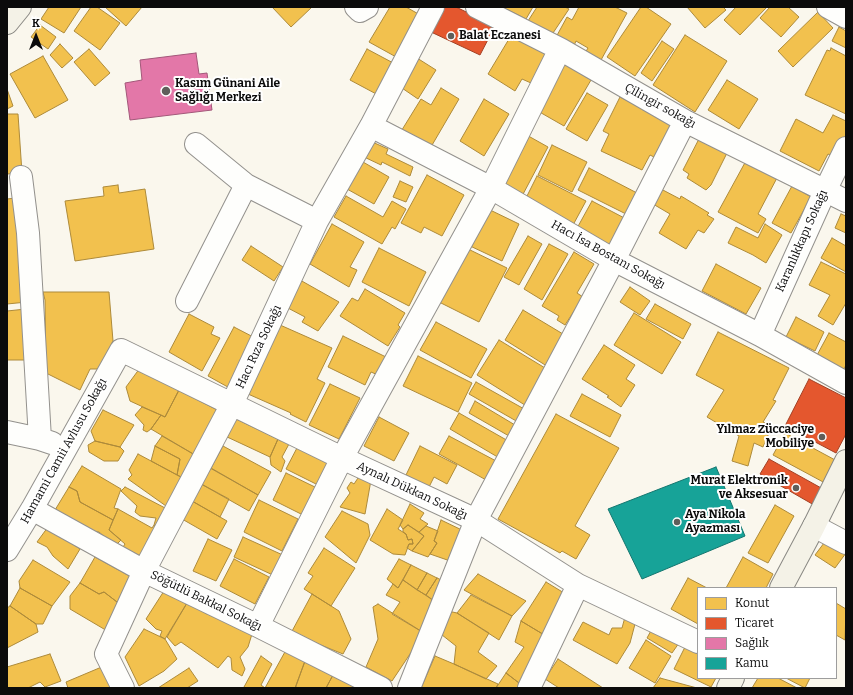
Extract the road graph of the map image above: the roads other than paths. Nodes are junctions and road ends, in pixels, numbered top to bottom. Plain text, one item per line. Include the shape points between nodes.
1 (20, 7) edge
2 (356, 7) edge
3 (366, 7) edge
4 (434, 7) edge
5 (477, 7) edge
6 (828, 7) edge
7 (846, 17) edge
8 (7, 23) edge
9 (560, 49) junction
10 (685, 121) junction
11 (371, 126) junction
12 (196, 144) dead end
13 (846, 148) edge
14 (21, 177) dead end
15 (246, 185) junction
16 (491, 188) junction
17 (825, 191) junction
18 (846, 201) edge
19 (317, 221) junction
20 (614, 260) junction
21 (187, 301) dead end
22 (760, 335) junction
23 (121, 350) joint
24 (846, 383) edge
25 (232, 404) junction
26 (7, 432) edge
27 (40, 439) junction
28 (66, 449) junction
29 (342, 458) junction
30 (846, 461) edge
31 (32, 509) junction
32 (476, 520) junction
33 (814, 526) junction
34 (846, 543) edge
35 (7, 550) edge
36 (144, 571) junction
37 (578, 585) junction
38 (781, 587) edge
39 (258, 626) junction
40 (697, 642) edge
41 (732, 679) edge
42 (123, 688) edge
43 (381, 688) edge
44 (409, 688) edge
45 (529, 688) edge
46 (728, 688) edge

1 - 8 street
2 - 3 street via 360,11
4 - 11 street, Hacı Rıza Sokağı
5 - 9 street, Çilingir sokağı
6 - 7 street
9 - 10 street, Çilingir sokağı
9 - 16 street
10 - 17 street, Çilingir sokağı
10 - 20 street
11 - 16 street, Hacı İsa Bostanı Sokağı
11 - 19 street, Hacı Rıza Sokağı
12 - 15 street
13 - 17 street, Karanlıkkapı Sokağı
14 - 27 street via 28,233
15 - 19 street
15 - 21 street
16 - 20 street, Hacı İsa Bostanı Sokağı
16 - 29 street
17 - 18 street, Çilingir sokağı
17 - 22 street, Karanlıkkapı Sokağı
19 - 25 street, Hacı Rıza Sokağı
20 - 22 street, Hacı İsa Bostanı Sokağı
20 - 32 street
22 - 24 street, Hacı İsa Bostanı Sokağı
23 - 25 street, Aynalı Dükkan Sokağı
23 - 28 street, Hamami Camii Avlusu Sokağı
25 - 29 street, Aynalı Dükkan Sokağı
25 - 36 street, Hacı Rıza Sokağı
26 - 27 street
27 - 28 street
28 - 31 street, Hamami Camii Avlusu Sokağı
29 - 32 street, Aynalı Dükkan Sokağı
29 - 39 street
30 - 33 street
31 - 35 street, Hamami Camii Avlusu Sokağı
31 - 36 street, Söğütlü Bakkal Sokağı
32 - 37 street, Aynalı Dükkan Sokağı
32 - 44 street
33 - 34 street
33 - 38 street
36 - 39 street, Söğütlü Bakkal Sokağı
36 - 42 street, Hacı Rıza Sokağı via 106,654
37 - 40 street, Aynalı Dükkan Sokağı
37 - 45 street
39 - 43 street, Söğütlü Bakkal Sokağı
41 - 46 street

